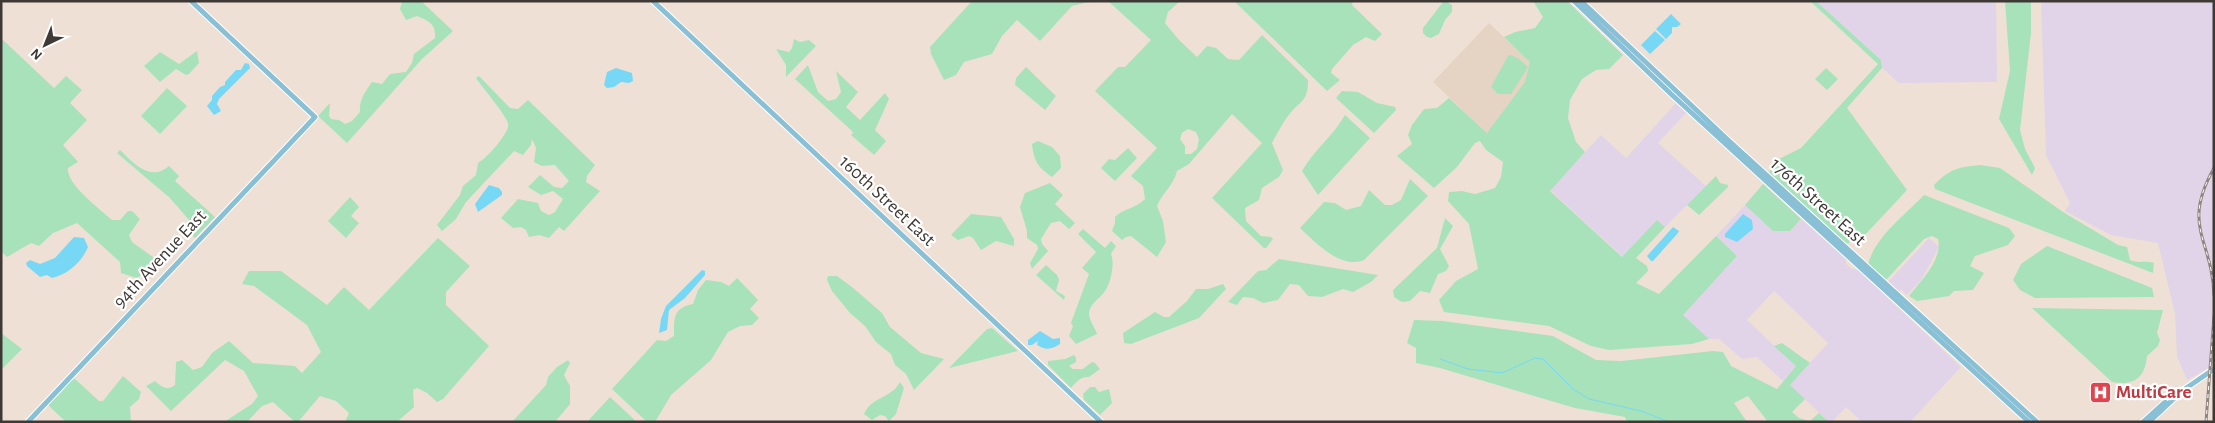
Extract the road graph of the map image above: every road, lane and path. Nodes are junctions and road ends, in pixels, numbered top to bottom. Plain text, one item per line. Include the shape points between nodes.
1 (191, 1) edge
2 (653, 1) edge
3 (1574, 1) edge
4 (1581, 1) edge
5 (1764, 180) junction
6 (1779, 187) junction
7 (1883, 288) junction
8 (1898, 296) junction
9 (1952, 352) junction
10 (1970, 362) junction
11 (2214, 369) edge
12 (2182, 391) junction
13 (28, 422) edge
14 (1101, 422) edge
15 (2030, 422) edge
16 (2037, 422) edge
17 (2143, 422) edge
18 (2149, 422) edge

1 - 13 main road, 94th Avenue East via 315,117
2 - 14 main road, 160th Street East
3 - 5 main road, 176th Street East
4 - 6 main road, 176th Street East
5 - 6 main road
5 - 7 main road, 176th Street East
6 - 8 main road, 176th Street East
7 - 8 main road
7 - 9 main road, 176th Street East
8 - 10 main road, 176th Street East
9 - 10 main road
9 - 15 main road, 176th Street East
10 - 16 main road, 176th Street East
11 - 12 main road
12 - 17 main road
12 - 18 main road

